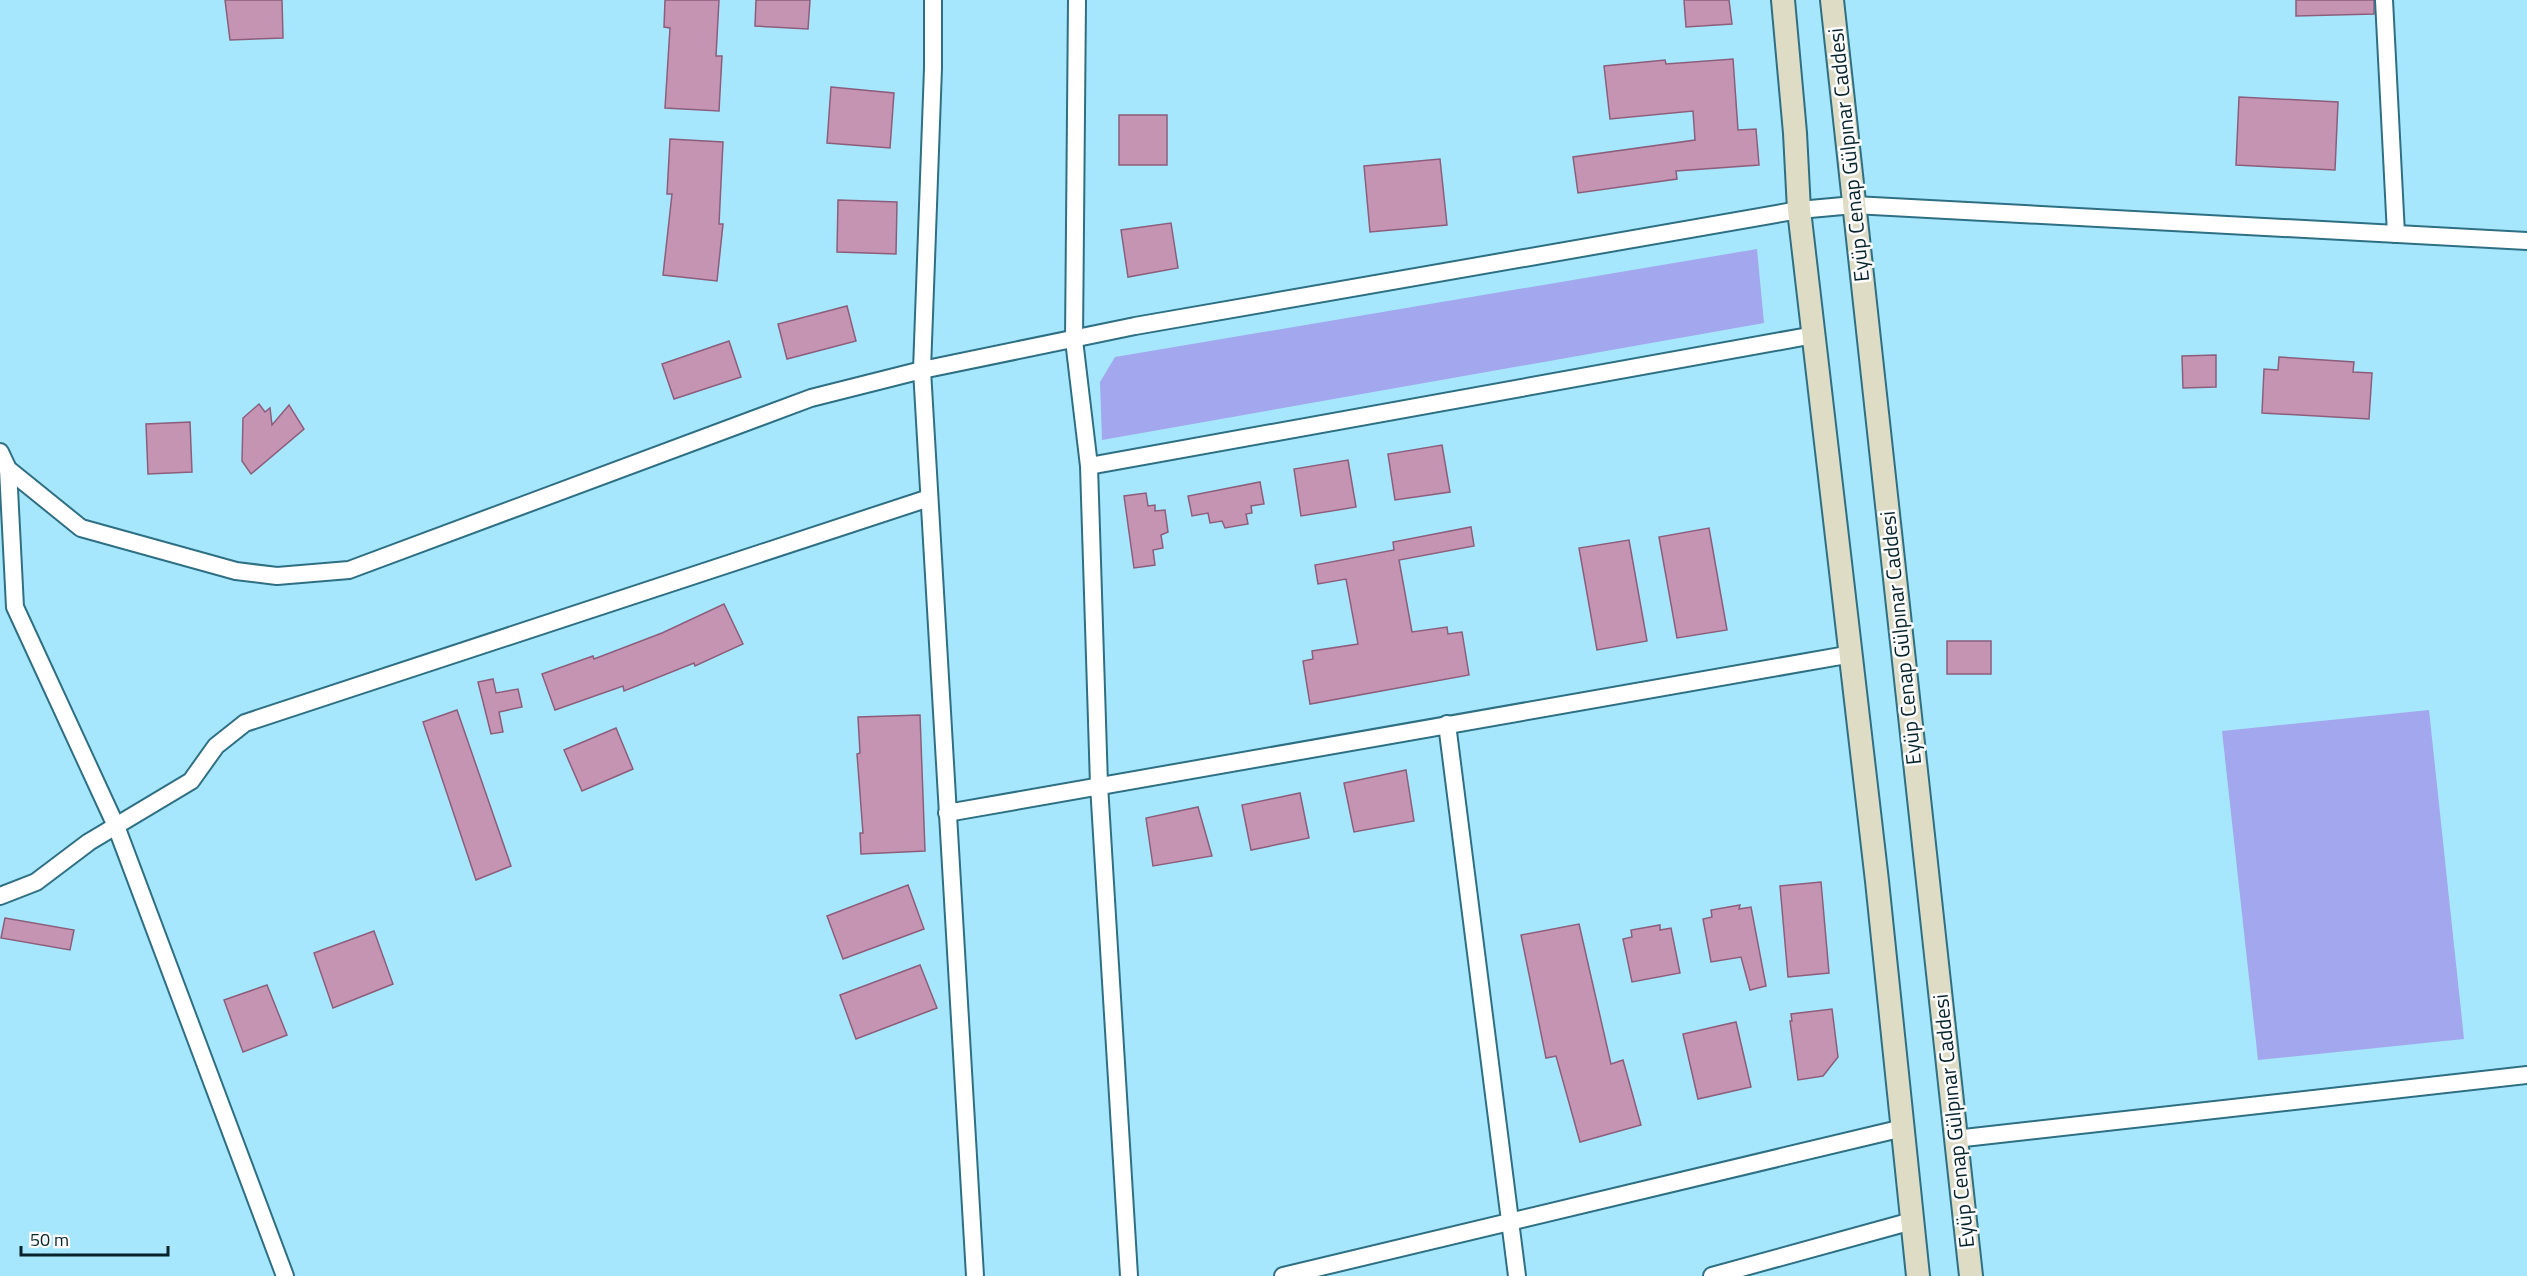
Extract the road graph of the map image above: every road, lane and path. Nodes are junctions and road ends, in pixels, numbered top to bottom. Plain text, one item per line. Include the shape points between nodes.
1 (933, 0) edge
2 (1077, 0) edge
3 (1783, 0) edge
4 (1832, 0) edge
5 (2384, 0) edge
6 (1854, 205) junction
7 (1799, 210) junction
8 (2396, 234) junction
9 (2527, 241) edge
10 (1814, 335) junction
11 (1074, 340) junction
12 (922, 370) junction
13 (0, 452) edge
14 (1089, 466) junction
15 (8, 469) junction
16 (929, 498) junction
17 (5, 509) edge
18 (1852, 654) junction
19 (1447, 724) junction
20 (1099, 786) junction
21 (947, 813) junction
22 (116, 826) junction
23 (0, 896) edge
24 (2527, 1076) edge
25 (1903, 1128) junction
26 (1955, 1139) junction
27 (1511, 1221) junction
28 (1912, 1221) junction
29 (285, 1276) edge
30 (975, 1276) edge
31 (1129, 1276) edge
32 (1283, 1276) edge
33 (1517, 1276) edge
34 (1712, 1276) edge
35 (1918, 1276) edge
36 (1971, 1276) edge

1 - 12 street
2 - 11 street
3 - 7 main road
4 - 6 main road, Eyüp Cenap Gülpınar Caddesi
5 - 8 street
6 - 7 street
6 - 8 street
6 - 26 main road, Eyüp Cenap Gülpınar Caddesi
7 - 10 main road
7 - 11 street via 1135,326
8 - 9 street
10 - 14 street
10 - 18 main road
11 - 12 street
11 - 14 street
12 - 15 street via 811,398 350,570 277,576 236,571 81,528
12 - 16 street
13 - 15 street
14 - 20 street
15 - 17 street
16 - 21 street
16 - 22 street via 245,723 216,746 191,781
17 - 22 street via 15,608
18 - 19 street
18 - 25 main road
19 - 20 street
19 - 27 street
20 - 21 street
20 - 31 street
21 - 30 street
22 - 23 street via 36,882
22 - 29 street
24 - 26 street
25 - 27 street
25 - 28 main road
26 - 36 main road, Eyüp Cenap Gülpınar Caddesi
27 - 32 street
27 - 33 street
28 - 34 street
28 - 35 main road

